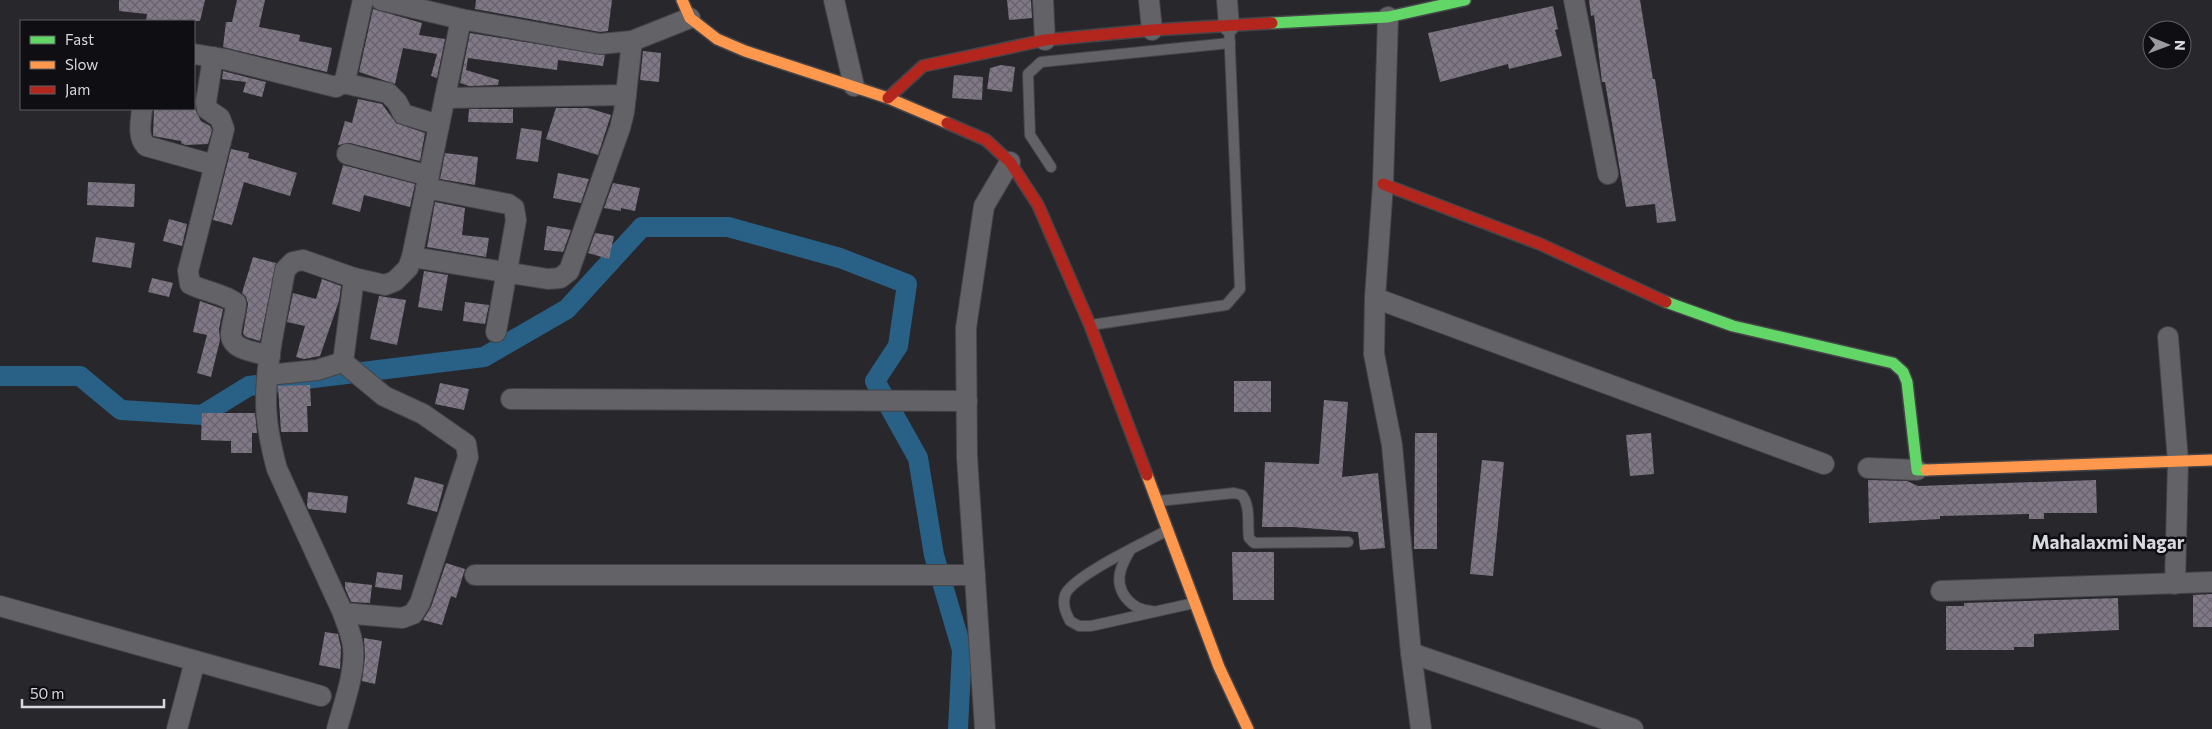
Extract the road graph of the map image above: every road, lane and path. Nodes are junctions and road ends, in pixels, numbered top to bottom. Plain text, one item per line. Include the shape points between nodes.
1 (363, 0) edge
2 (381, 0) edge
3 (834, 0) edge
4 (1043, 0) edge
5 (1150, 0) edge
6 (1227, 0) edge
7 (1574, 0) edge
8 (1453, 1) edge
9 (686, 9) edge
10 (451, 11) edge
11 (1388, 17) junction
12 (1152, 30) junction
13 (1229, 35) junction
14 (1045, 40) junction
15 (632, 41) junction
16 (203, 56) edge
17 (343, 83) junction
18 (854, 86) junction
19 (626, 95) junction
20 (445, 98) junction
21 (888, 98) junction
22 (142, 110) edge
23 (439, 125) junction
24 (347, 154) dead end
25 (1010, 162) junction
26 (214, 165) junction
27 (1051, 168) dead end
28 (1608, 174) dead end
29 (428, 182) junction
30 (1384, 184) junction
31 (412, 257) junction
32 (507, 272) junction
33 (354, 278) junction
34 (1375, 298) junction
35 (1090, 325) junction
36 (496, 332) dead end
37 (2168, 337) dead end
38 (344, 363) junction
39 (269, 365) junction
40 (511, 399) dead end
41 (967, 401) junction
42 (2212, 460) edge
43 (2178, 461) junction
44 (1824, 464) dead end
45 (1868, 468) dead end
46 (1917, 470) junction
47 (1156, 501) junction
48 (1167, 531) junction
49 (1348, 542) dead end
50 (1130, 550) junction
51 (474, 575) dead end
52 (975, 575) junction
53 (2212, 582) edge
54 (2175, 584) junction
55 (1941, 591) dead end
56 (1195, 603) junction
57 (0, 606) edge
58 (1158, 612) junction
59 (343, 613) junction
60 (1411, 653) junction
61 (195, 661) junction
62 (321, 696) dead end
63 (1246, 724) edge
64 (178, 729) edge
65 (337, 729) edge
66 (985, 729) edge
67 (1263, 729) edge
68 (1421, 729) edge
69 (1633, 729) edge

1 - 17 street
2 - 10 street
3 - 18 street
4 - 14 street
5 - 12 street
6 - 13 street
7 - 28 street
8 - 11 street
9 - 15 street
9 - 18 street via 717,39
10 - 15 street via 600,44
10 - 20 street
11 - 13 street
11 - 30 street
12 - 13 street
12 - 14 street
13 - 27 lane via 1041,62 1028,74 1030,135
13 - 35 lane via 1240,289 1226,305
14 - 21 street via 923,66
15 - 19 street
16 - 17 street via 330,86
16 - 26 street via 208,109 220,118 224,129
17 - 23 street via 388,94 403,114
18 - 21 street
19 - 20 street
19 - 32 street via 620,128 569,271 560,278 548,279
20 - 23 street
21 - 25 street via 986,140
22 - 26 street via 141,141 146,146
23 - 29 street
24 - 29 street
25 - 35 street via 1038,205
25 - 41 street via 984,206 966,328
26 - 39 street via 188,271 190,284 236,303 231,334 233,342
29 - 31 street
29 - 32 street via 514,208 516,220
30 - 34 street
30 - 46 street via 1540,244 1672,306 1733,326 1889,361 1905,373
31 - 32 street
31 - 33 street via 408,268 395,281 385,285
32 - 36 street
33 - 38 street
33 - 39 street via 303,260 294,262 285,270
34 - 44 street
34 - 60 street via 1374,354 1392,445
35 - 47 street
37 - 43 street
38 - 39 street via 317,370
38 - 59 street via 384,396 423,414 454,434 466,444 468,457 420,603 413,614 402,618
39 - 59 street via 267,410 277,470
40 - 41 street
41 - 52 street via 967,457
42 - 43 street
43 - 46 street
43 - 54 street
45 - 46 street
47 - 48 street
47 - 49 lane via 1234,493 1242,495 1246,501 1249,538 1254,543
48 - 50 lane
48 - 56 street
50 - 58 lane via 1120,570 1120,586 1128,602 1141,610
50 - 58 lane via 1074,585 1066,595 1064,608 1070,621 1079,626
51 - 52 street
52 - 66 street
53 - 54 street
54 - 55 street
56 - 58 lane
56 - 63 street via 1219,667
57 - 61 street
59 - 65 street via 354,649
60 - 68 street
60 - 69 street
61 - 62 street
61 - 64 street
63 - 67 street

